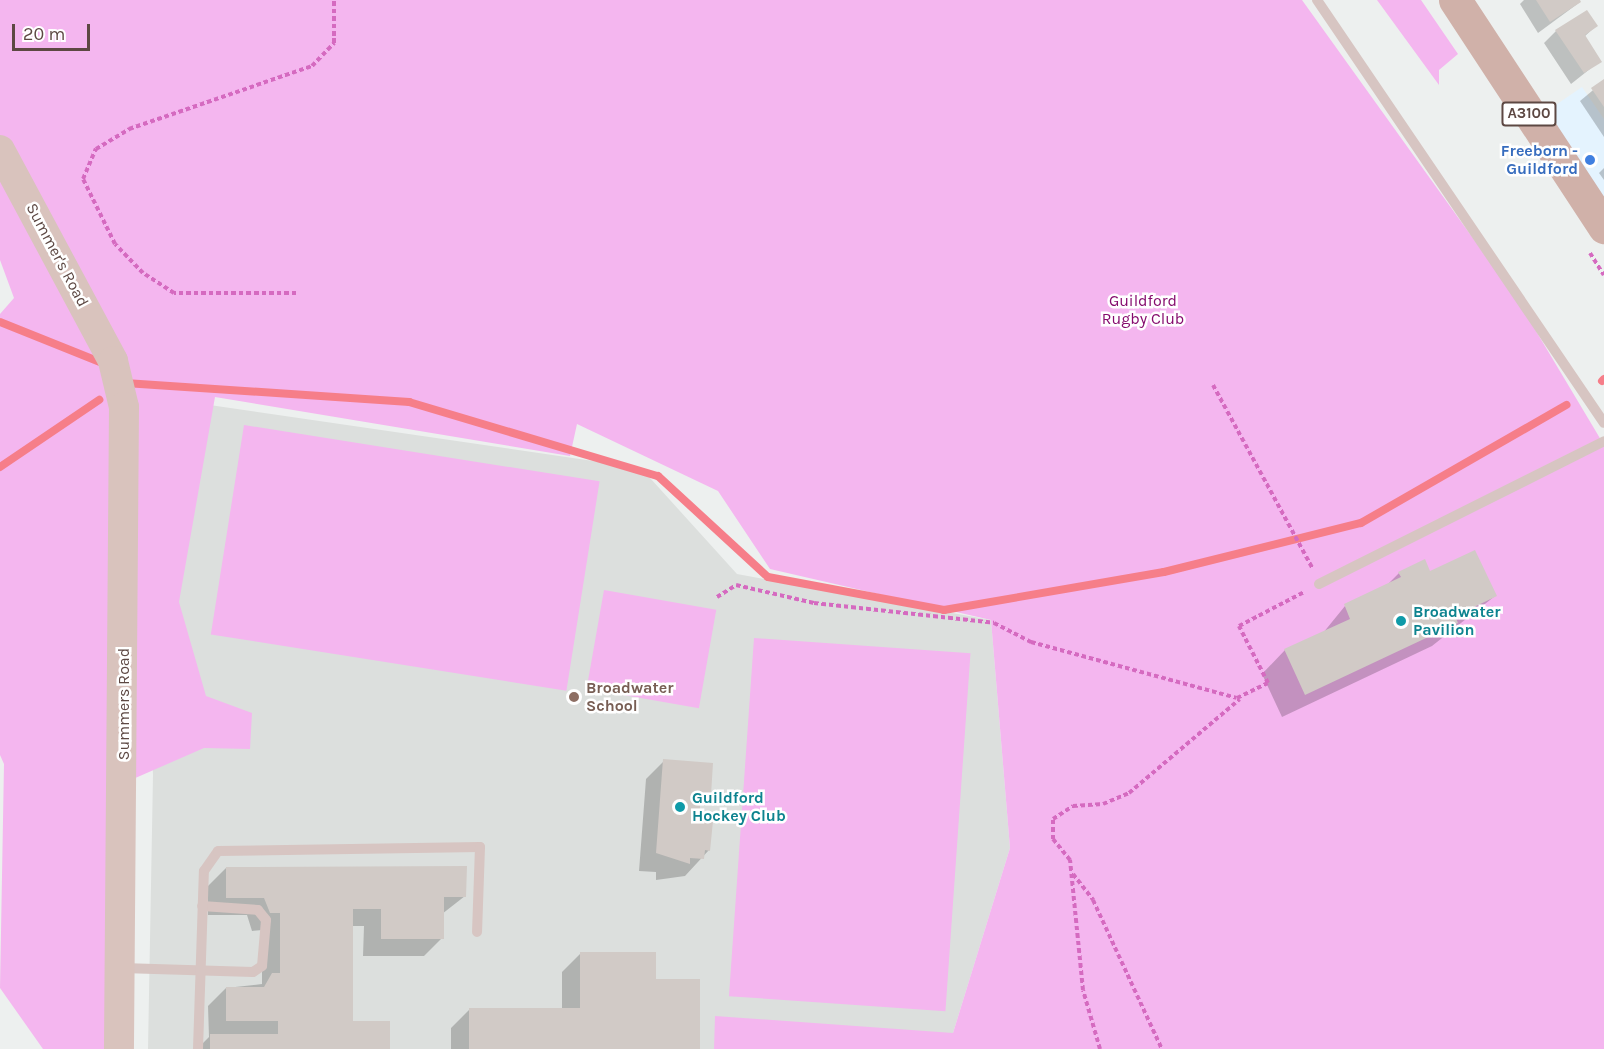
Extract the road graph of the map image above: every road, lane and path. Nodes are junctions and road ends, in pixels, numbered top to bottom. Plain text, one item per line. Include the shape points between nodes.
1 (334, 0) edge
2 (1317, 0) edge
3 (1455, 0) edge
4 (0, 150) edge
5 (1604, 227) edge
6 (296, 293) dead end
7 (116, 372) joint
8 (1213, 385) dead end
9 (1604, 423) edge
10 (1604, 441) edge
11 (1306, 552) dead end
12 (1319, 584) joint
13 (717, 597) dead end
14 (1245, 694) junction
15 (1071, 872) junction
16 (202, 906) junction
17 (477, 932) dead end
18 (119, 968) junction
19 (200, 972) junction
20 (119, 1049) edge
21 (198, 1049) edge
22 (1100, 1049) edge
23 (1162, 1049) edge

1 - 6 path via 333,43 312,66 129,129 96,149 83,179 115,244 143,273 174,293
2 - 9 lane
3 - 5 main road, A3100
4 - 7 street, Summer's Road
7 - 18 street, Summers Road via 124,407 124,775
8 - 11 path
10 - 12 lane
12 - 14 path via 1239,626 1268,683
13 - 14 path via 736,585 814,603 994,623 1031,642 1237,698
14 - 15 path via 1129,793 1103,804 1073,806 1053,819 1053,839
15 - 22 path via 1083,990
15 - 23 path via 1093,900
16 - 17 lane via 204,871 218,851 480,847
16 - 19 lane
16 - 19 lane via 258,910 266,920 266,958 253,972
18 - 19 lane
18 - 20 street, Summers Road
19 - 21 lane

